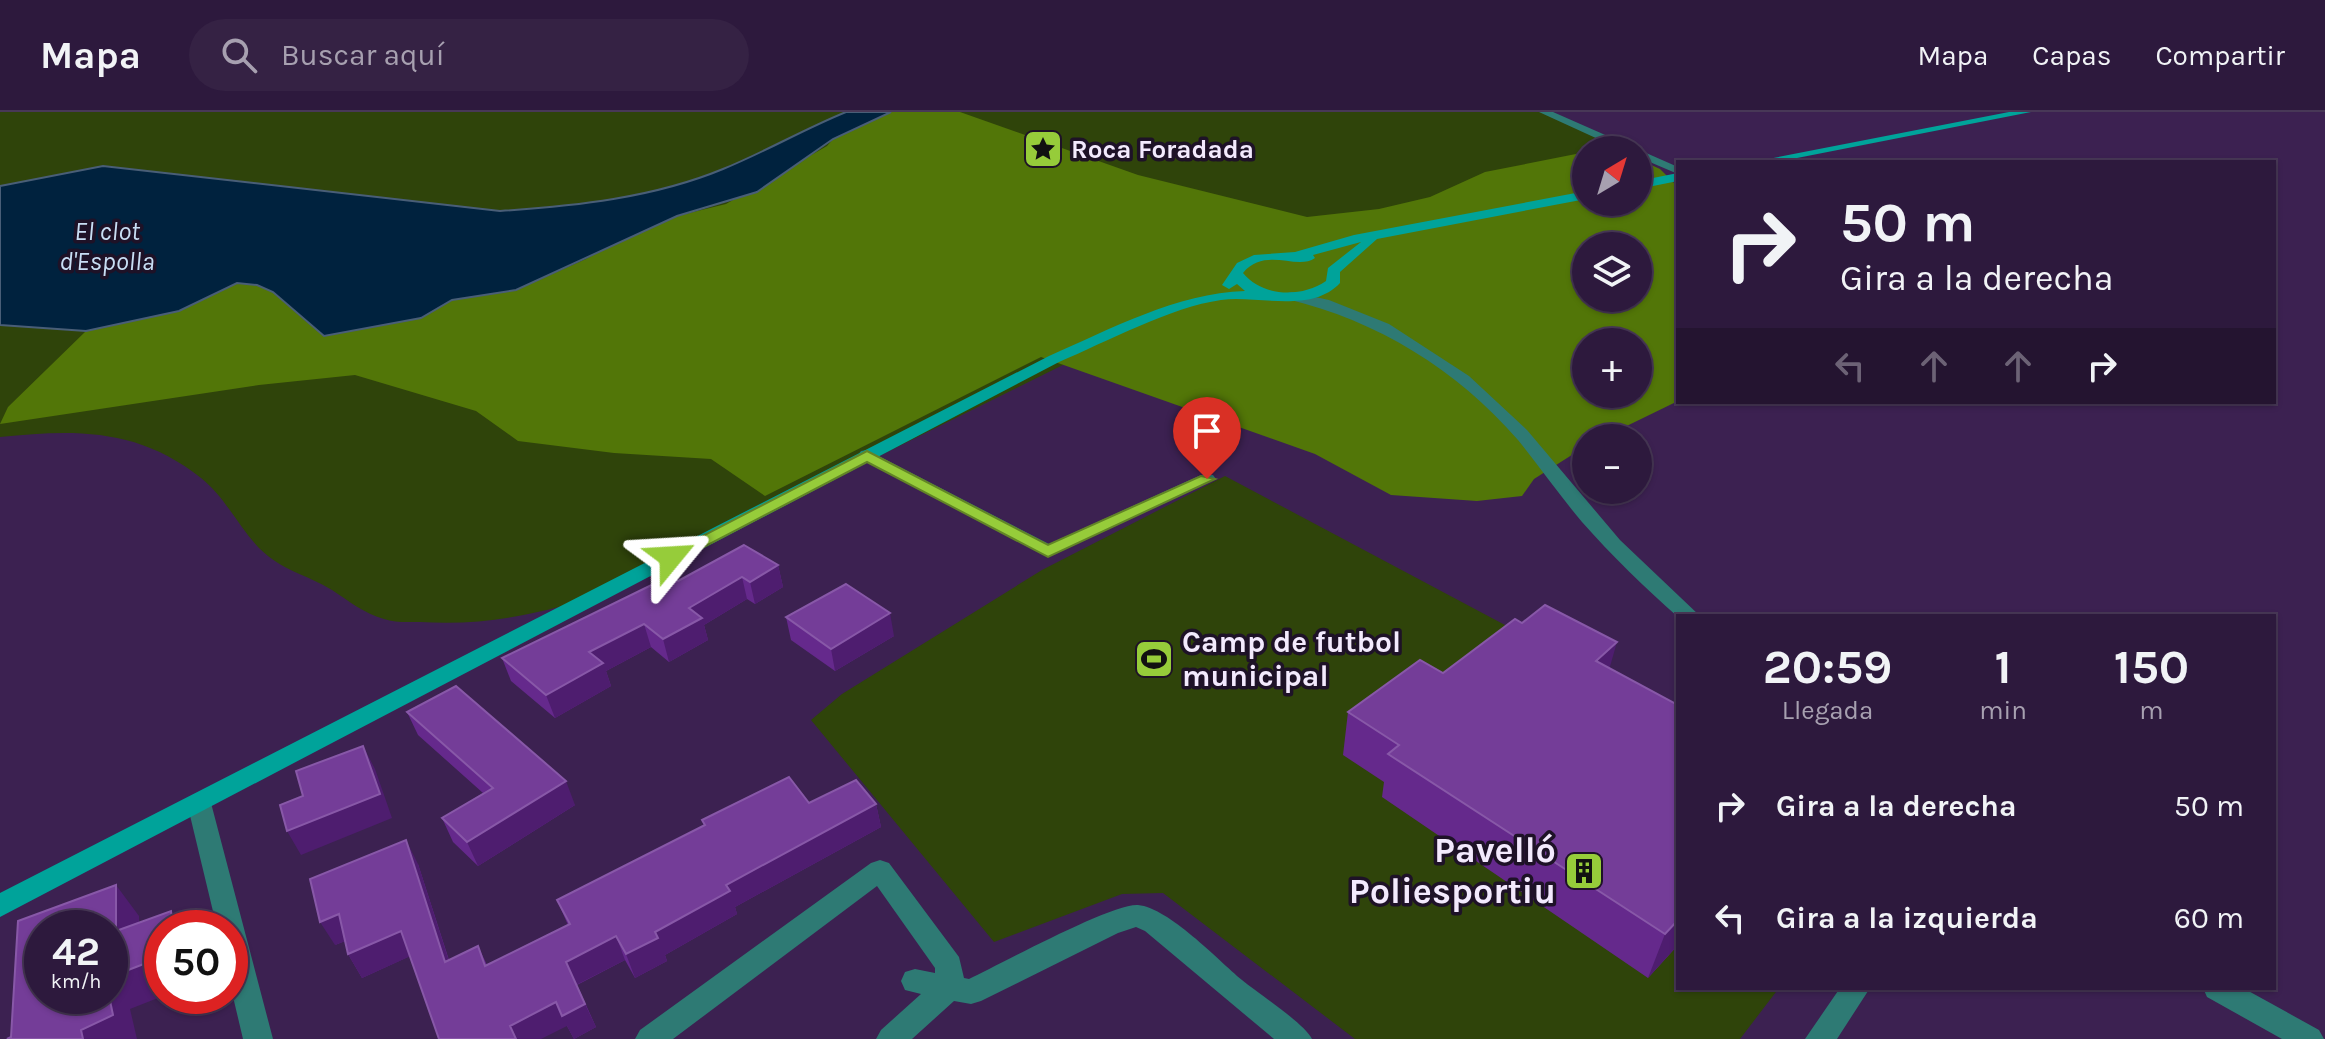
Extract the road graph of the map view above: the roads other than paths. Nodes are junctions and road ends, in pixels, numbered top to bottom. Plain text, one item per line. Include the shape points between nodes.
1 (1544, 112) edge
2 (2026, 112) edge
3 (1599, 136) edge
4 (1652, 159) edge
5 (1770, 160) edge
6 (1676, 170) edge
7 (1676, 177) edge
8 (1652, 182) edge
9 (1572, 198) edge
10 (1380, 235) junction
11 (1295, 256) junction
12 (1238, 276) junction
13 (1333, 277) junction
14 (1270, 294) junction
15 (1218, 296) junction
16 (1292, 296) junction
17 (1360, 314) junction
18 (867, 455) junction
19 (1207, 479) dead end
20 (1688, 614) edge
21 (199, 803) junction
22 (0, 906) edge
23 (915, 981) dead end
24 (950, 987) junction
25 (1855, 990) edge
26 (2221, 990) edge
27 (258, 1039) edge
28 (650, 1039) edge
29 (891, 1039) edge
30 (1297, 1039) edge
31 (1820, 1039) edge
32 (2309, 1039) edge

1 - 3 street
2 - 5 main road
4 - 6 street
7 - 8 main road
9 - 10 main road
10 - 11 main road
10 - 13 main road via 1362,245
11 - 12 main road via 1254,260 1239,268
11 - 13 main road via 1319,262
12 - 14 main road via 1247,287
12 - 15 main road
13 - 16 main road via 1318,292
13 - 17 street via 1338,293
14 - 15 main road
14 - 16 main road
15 - 18 main road via 1152,317 1054,359
16 - 17 street
17 - 20 street via 1417,346 1491,404 1591,520
18 - 19 street via 1048,551
18 - 21 main road
21 - 22 main road
21 - 27 street
23 - 24 street
24 - 28 street via 949,965 880,870
24 - 29 street
24 - 30 street via 971,992 1137,916 1155,923
25 - 31 street
26 - 32 street

